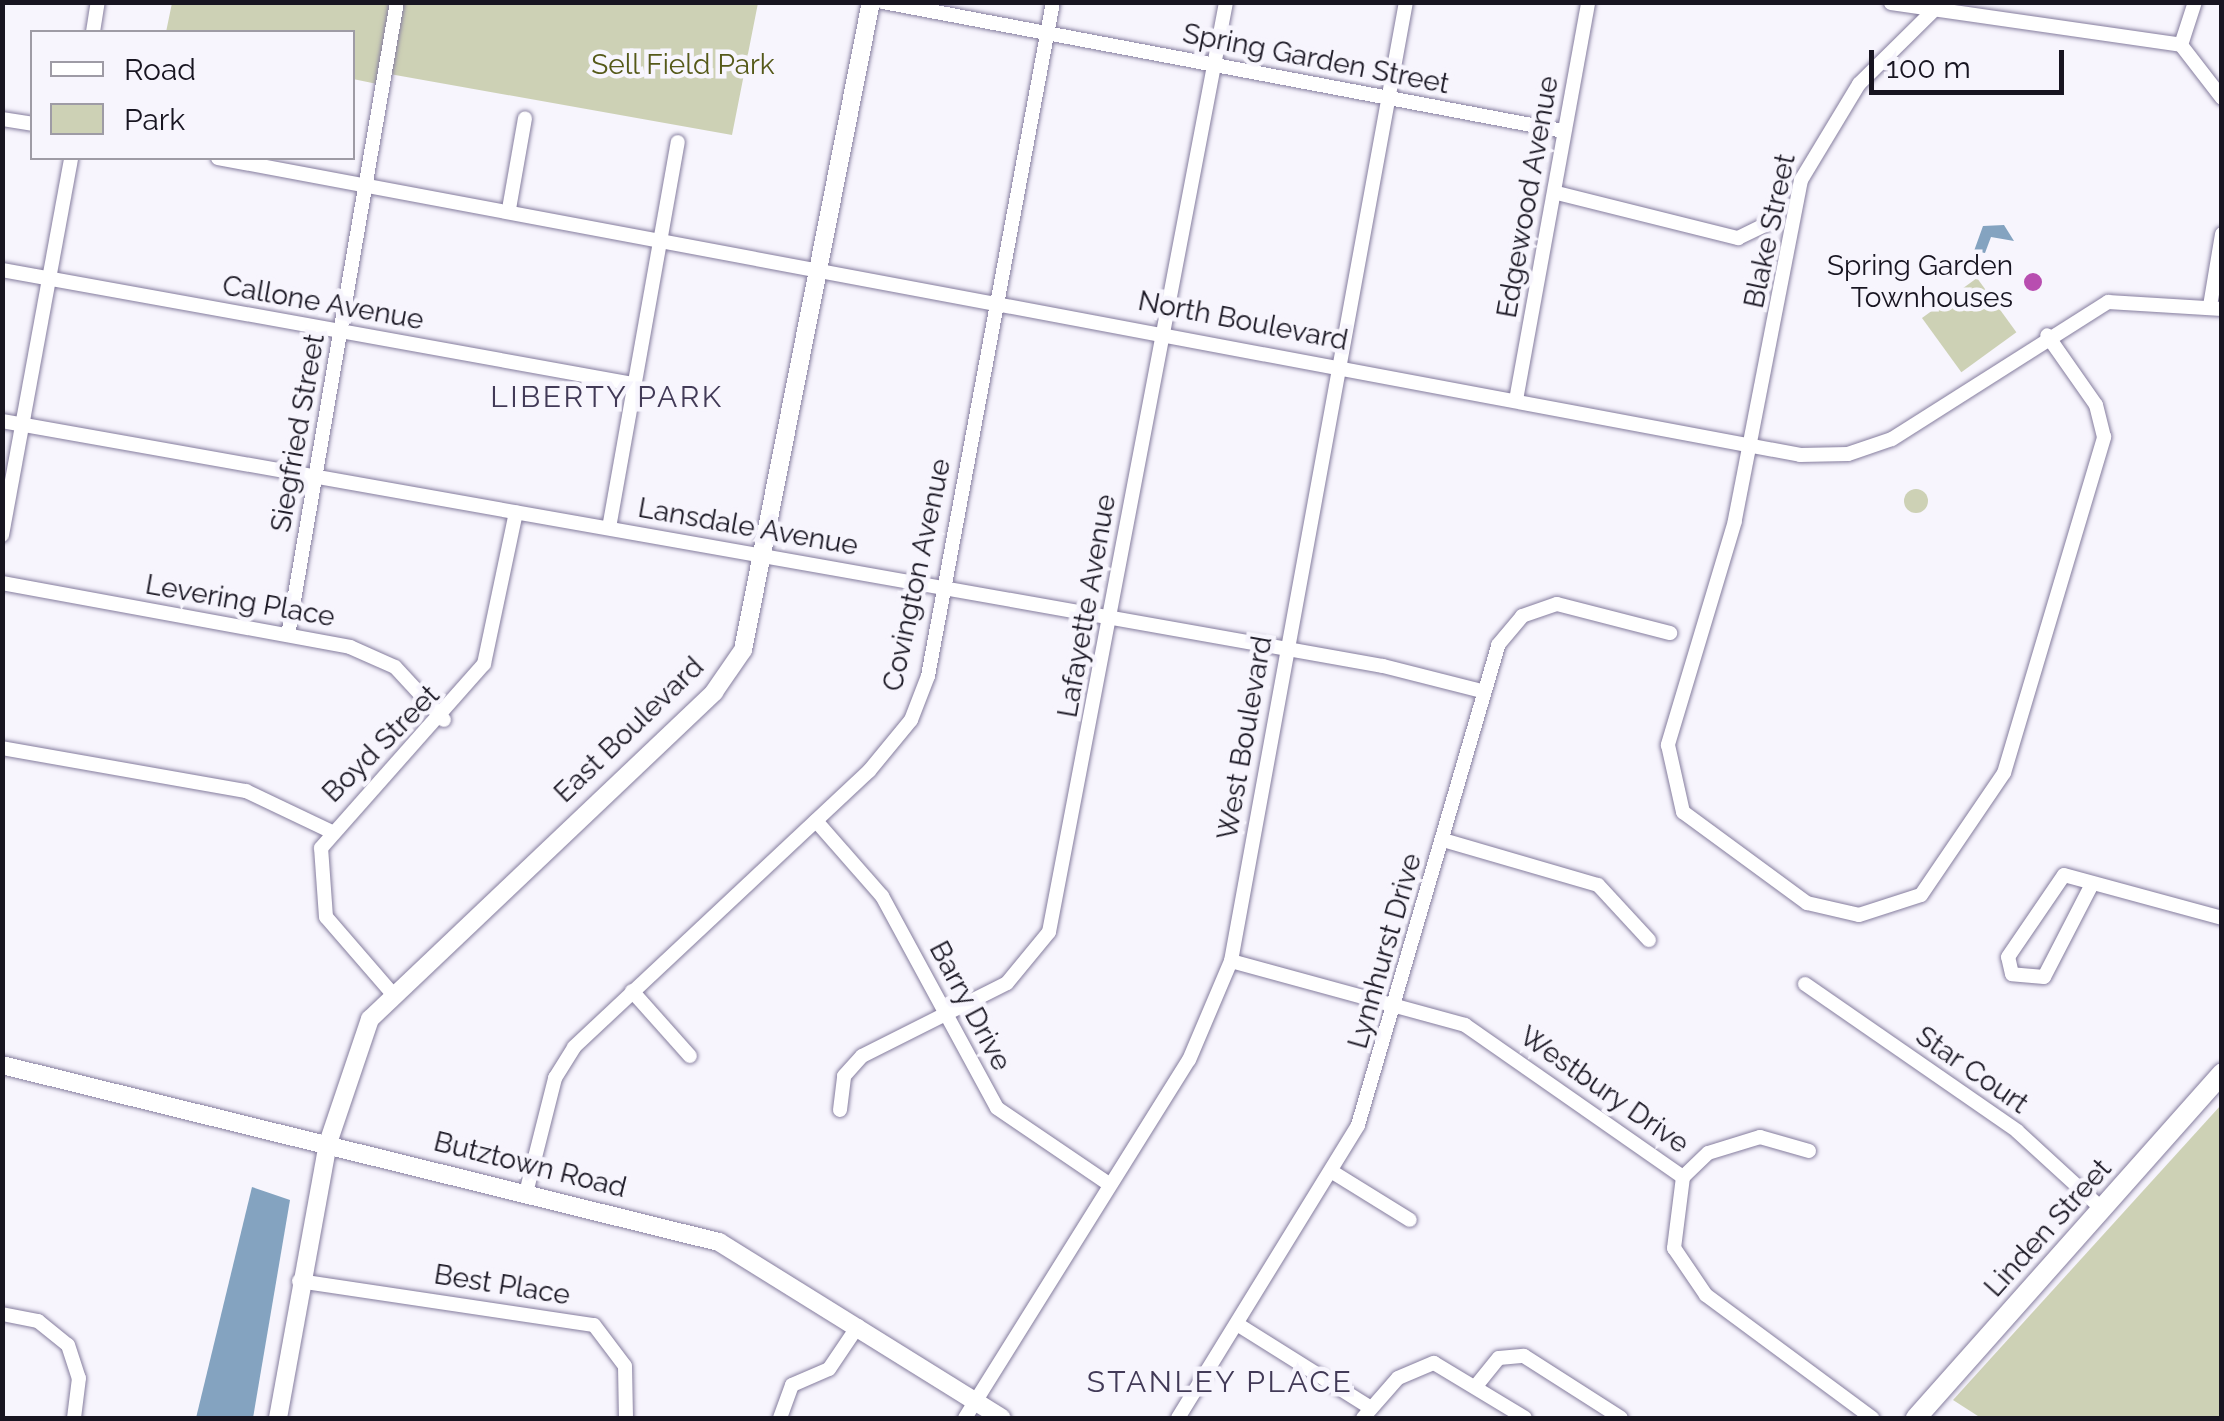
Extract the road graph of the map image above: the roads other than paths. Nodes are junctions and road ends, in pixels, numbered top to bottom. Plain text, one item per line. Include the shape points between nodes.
1 (98, 2) edge
2 (397, 2) edge
3 (871, 2) edge
4 (883, 2) edge
5 (1053, 2) edge
6 (1226, 2) edge
7 (1406, 2) edge
8 (1588, 2) edge
9 (2195, 2) edge
10 (1891, 3) edge
11 (1934, 10) junction
12 (93, 30) edge
13 (1047, 34) junction
14 (2182, 45) junction
15 (1214, 66) junction
16 (1387, 98) junction
17 (2222, 98) edge
18 (525, 118) dead end
19 (2, 119) edge
20 (30, 124) edge
21 (1563, 131) junction
22 (678, 142) dead end
23 (71, 160) edge
24 (231, 160) edge
25 (366, 182) junction
26 (1557, 193) junction
27 (508, 209) junction
28 (1765, 225) dead end
29 (2222, 234) edge
30 (661, 237) junction
31 (822, 267) junction
32 (2, 270) edge
33 (48, 279) junction
34 (995, 298) junction
35 (2216, 308) edge
36 (1162, 330) junction
37 (341, 331) junction
38 (2046, 334) junction
39 (1339, 366) junction
40 (634, 384) junction
41 (1516, 400) junction
42 (2, 421) edge
43 (22, 425) junction
44 (1752, 446) junction
45 (315, 478) junction
46 (516, 512) junction
47 (608, 528) junction
48 (2, 536) edge
49 (768, 555) junction
50 (2, 583) edge
51 (944, 589) junction
52 (1110, 617) junction
53 (1670, 633) dead end
54 (288, 635) junction
55 (1286, 649) junction
56 (1482, 691) junction
57 (444, 720) junction
58 (2, 748) edge
59 (816, 821) junction
60 (330, 831) junction
61 (1443, 840) junction
62 (2090, 888) junction
63 (2222, 918) edge
64 (1649, 940) dead end
65 (1231, 960) junction
66 (1805, 984) dead end
67 (632, 990) junction
68 (391, 992) junction
69 (1396, 1004) junction
70 (942, 1014) junction
71 (690, 1056) dead end
72 (2, 1065) edge
73 (2222, 1073) edge
74 (840, 1110) dead end
75 (328, 1143) junction
76 (1809, 1150) dead end
77 (1334, 1173) junction
78 (1683, 1177) junction
79 (1109, 1184) junction
80 (526, 1192) junction
81 (2102, 1209) junction
82 (1410, 1220) dead end
83 (299, 1280) junction
84 (2, 1314) edge
85 (1237, 1324) junction
86 (858, 1326) junction
87 (1476, 1386) junction
88 (973, 1399) junction
89 (1367, 1413) edge
90 (74, 1418) edge
91 (278, 1418) edge
92 (626, 1418) edge
93 (780, 1418) edge
94 (965, 1418) edge
95 (1002, 1418) edge
96 (1178, 1418) edge
97 (1525, 1418) edge
98 (1621, 1418) edge
99 (1872, 1418) edge
100 (1916, 1418) edge

1 - 12 street
2 - 25 street, Siegfried Street
3 - 31 street, East Boulevard
4 - 13 street, Spring Garden Street
5 - 13 street, Covington Avenue
6 - 15 street, Lafayette Avenue
7 - 16 street, West Boulevard
8 - 21 street, Edgewood Avenue
9 - 14 street
10 - 11 street
11 - 14 street
11 - 44 street, Blake Street via 1814,146
13 - 15 street, Spring Garden Street
13 - 34 street, Covington Avenue
14 - 17 street
15 - 16 street, Spring Garden Street
15 - 36 street, Lafayette Avenue
16 - 21 street, Spring Garden Street
16 - 39 street, West Boulevard
18 - 27 street
19 - 20 street
21 - 26 street, Edgewood Avenue
22 - 30 street
23 - 33 street
24 - 25 street, North Boulevard
25 - 27 street, North Boulevard
25 - 37 street, Siegfried Street
26 - 28 street via 1738,238
26 - 41 street, Edgewood Avenue
27 - 30 street, North Boulevard
29 - 35 street
30 - 31 street, North Boulevard
30 - 40 street
31 - 34 street, North Boulevard
31 - 49 street, East Boulevard
32 - 33 street, Callone Avenue
33 - 37 street, Callone Avenue
33 - 43 street
34 - 36 street, North Boulevard
34 - 51 street, Covington Avenue
35 - 38 street, North Boulevard via 2108,302
36 - 39 street, North Boulevard
36 - 52 street, Lafayette Avenue
37 - 40 street, Callone Avenue
37 - 45 street, Siegfried Street
38 - 44 street, North Boulevard via 1892,440 1825,456
38 - 44 street, Blake Street via 2096,405 2104,436 2062,593 2004,773 1931,888 1888,908 1844,914 1807,903 1696,827 1672,797 1671,731
39 - 41 street, North Boulevard
39 - 55 street, West Boulevard
40 - 47 street
41 - 44 street, North Boulevard
42 - 43 street, Lansdale Avenue
43 - 45 street, Lansdale Avenue
43 - 48 street
45 - 46 street, Lansdale Avenue
45 - 54 street, Siegfried Street
46 - 47 street, Lansdale Avenue
46 - 57 street, Boyd Street via 484,664
47 - 49 street, Lansdale Avenue
49 - 51 street, Lansdale Avenue
49 - 68 street, East Boulevard via 748,638 714,692
50 - 54 street, Levering Place
51 - 52 street, Lansdale Avenue
51 - 59 street, Covington Avenue via 911,720
52 - 55 street, Lansdale Avenue
52 - 70 street, Lafayette Avenue via 1049,932 1007,983
53 - 56 street, Lynnhurst Drive via 1572,604 1536,608 1498,645
54 - 57 street, Levering Place via 387,662
55 - 56 street, Lansdale Avenue
55 - 65 street, West Boulevard
56 - 61 street, Lynnhurst Drive
57 - 60 street, Boyd Street
58 - 60 street via 246,790
59 - 67 street, Covington Avenue
59 - 70 street, Barry Drive via 882,896
60 - 68 street, Boyd Street via 321,903
61 - 64 street via 1598,885
61 - 69 street, Lynnhurst Drive
62 - 62 street via 2055,879 2008,956 2012,974 2044,977
62 - 63 street
65 - 69 street, Westbury Drive
65 - 79 street, West Boulevard via 1189,1060
66 - 81 street, Star Court via 2016,1131
67 - 71 street
67 - 80 street, Covington Avenue via 554,1078
68 - 75 street, East Boulevard via 355,1048
69 - 77 street, Lynnhurst Drive
69 - 78 street, Westbury Drive via 1482,1034
70 - 74 street, Lafayette Avenue via 854,1063
70 - 79 street, Barry Drive via 1010,1122
72 - 75 street, Butztown Road
73 - 81 main road, Linden Street
75 - 80 street, Butztown Road
75 - 83 street, East Boulevard
76 - 78 street via 1746,1139 1708,1153
77 - 82 street
77 - 85 street, Lynnhurst Drive
78 - 99 street, Westbury Drive via 1672,1228 1682,1272
79 - 88 street, West Boulevard
80 - 86 street, Butztown Road via 718,1242
81 - 100 main road, Linden Street
83 - 91 street, East Boulevard
83 - 92 street, Best Place via 594,1325 625,1366
84 - 90 street via 38,1320 68,1345 79,1378
85 - 89 street
85 - 96 street, Lynnhurst Drive
86 - 88 street, Butztown Road
86 - 93 street via 828,1369 792,1384
87 - 89 street via 1421,1365
87 - 97 street
87 - 98 street via 1492,1362 1524,1356
88 - 94 street, West Boulevard
88 - 95 street, Butztown Road

